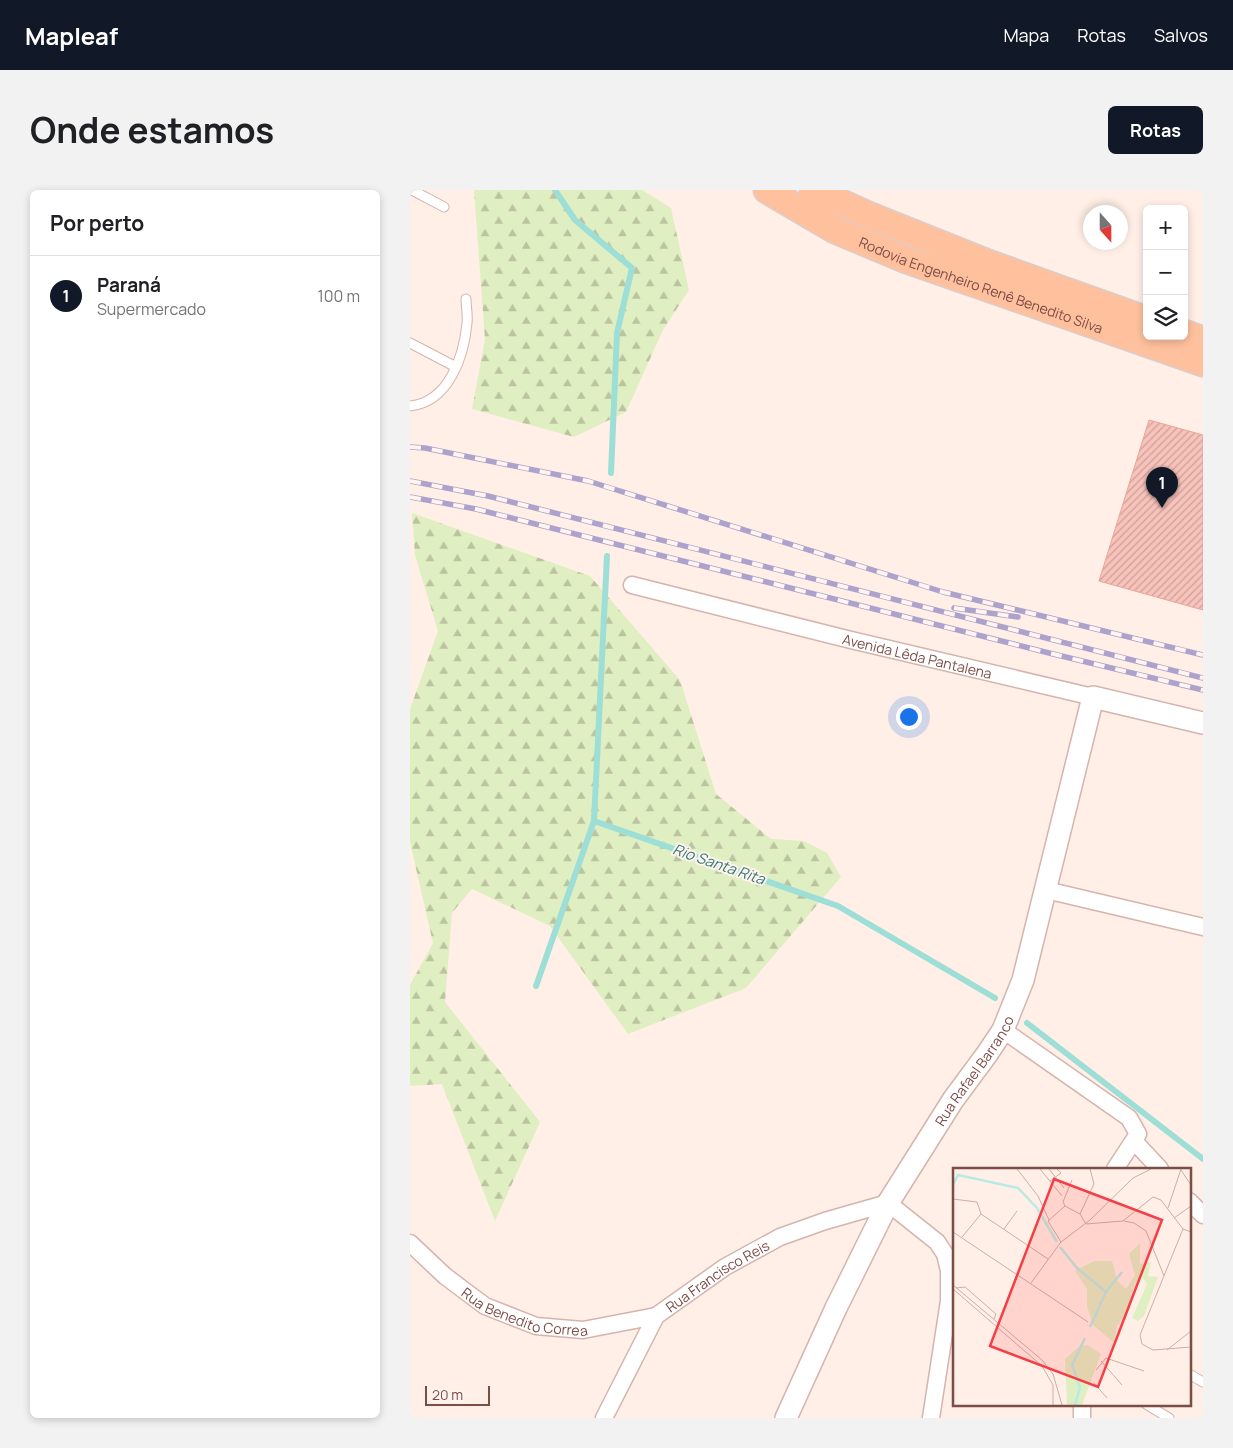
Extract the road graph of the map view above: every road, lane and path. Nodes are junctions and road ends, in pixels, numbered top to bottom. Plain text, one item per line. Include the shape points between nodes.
1 (412, 190) edge
2 (767, 190) edge
3 (813, 190) edge
4 (444, 207) dead end
5 (466, 299) dead end
6 (1143, 319) edge
7 (1188, 334) edge
8 (1203, 340) edge
9 (410, 343) edge
10 (1203, 363) edge
11 (456, 367) junction
12 (410, 406) edge
13 (632, 585) dead end
14 (1093, 697) junction
15 (1203, 723) edge
16 (1046, 890) junction
17 (1203, 927) edge
18 (1003, 1030) junction
19 (1134, 1141) junction
20 (1115, 1168) edge
21 (1159, 1168) edge
22 (1190, 1202) edge
23 (888, 1203) junction
24 (1203, 1215) edge
25 (410, 1243) edge
26 (950, 1255) edge
27 (656, 1316) junction
28 (1190, 1375) edge
29 (1203, 1382) edge
30 (1149, 1406) edge
31 (604, 1418) edge
32 (786, 1418) edge
33 (931, 1418) edge
34 (1169, 1418) edge

1 - 4 lane
2 - 10 main road, Rodovia Engenheiro Renê Benedito Silva via 835,230 904,259
3 - 6 main road, Rodovia Engenheiro Renê Benedito Silva via 988,264
5 - 11 lane via 468,321
7 - 8 main road
9 - 11 lane
11 - 12 lane via 439,394
13 - 14 street, Avenida Lêda Pantalena
14 - 15 street, Avenida Lêda Pantalena
14 - 16 street, Rua Rafael Barranco
16 - 17 street
16 - 18 street, Rua Rafael Barranco via 1023,980
18 - 19 street via 1129,1118 1138,1134
18 - 23 street, Rua Rafael Barranco via 953,1100
19 - 20 street
19 - 21 street
22 - 24 street
23 - 26 street
23 - 27 street, Rua Francisco Reis via 780,1237 725,1267
23 - 32 street, Rua Rafael Barranco
25 - 27 street, Rua Benedito Correa via 445,1276 486,1306 536,1326 583,1330
26 - 33 street via 949,1301
27 - 31 street, Rua Francisco Reis
28 - 29 lane
30 - 34 lane

